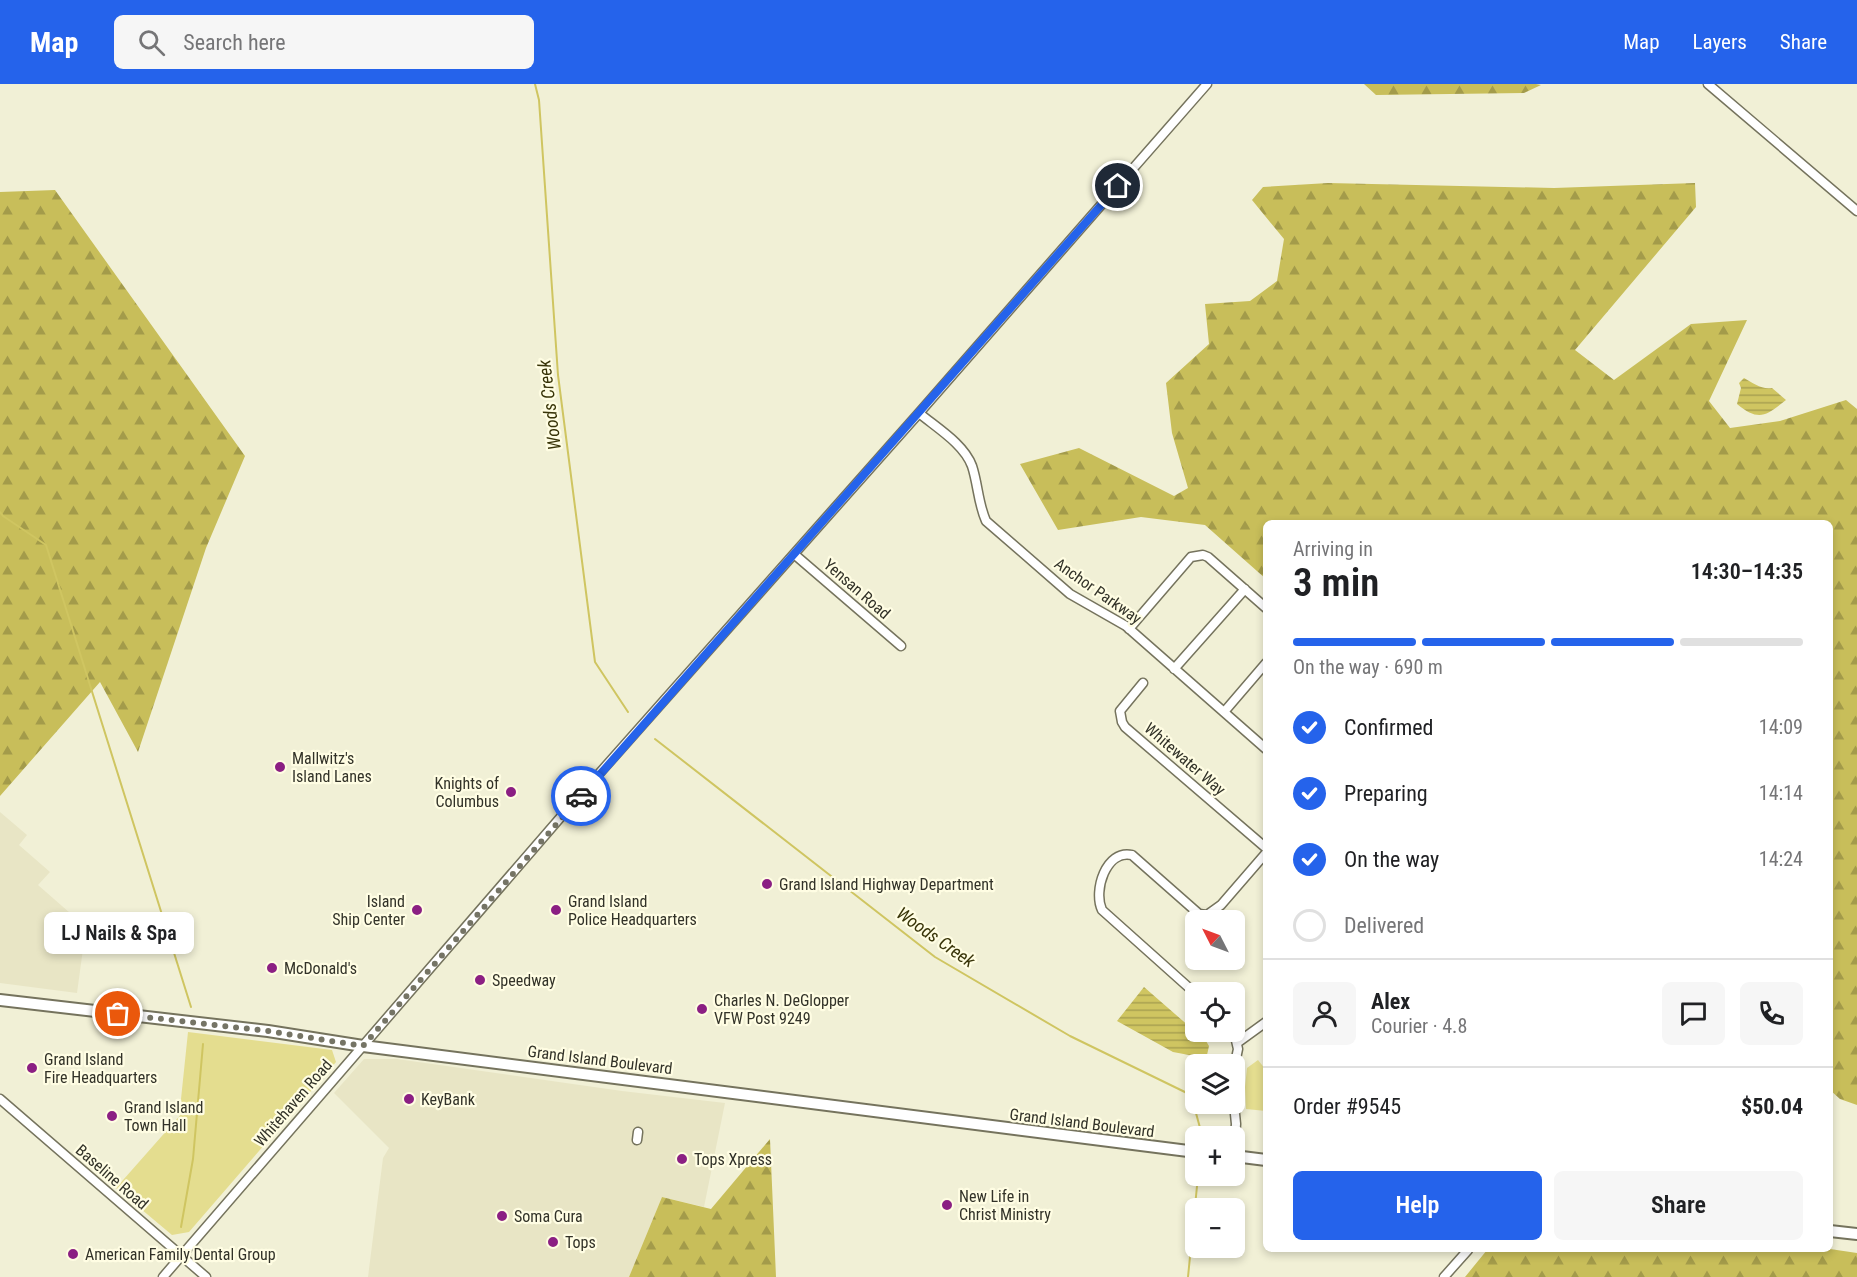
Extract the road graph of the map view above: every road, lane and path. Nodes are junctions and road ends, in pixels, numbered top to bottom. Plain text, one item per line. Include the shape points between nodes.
1 (1207, 84) edge
2 (1708, 84) edge
3 (1857, 211) edge
4 (919, 413) junction
5 (794, 554) junction
6 (1245, 589) junction
7 (1263, 605) edge
8 (1129, 629) junction
9 (901, 646) dead end
10 (1263, 666) edge
11 (1174, 669) junction
12 (1143, 683) dead end
13 (1224, 712) junction
14 (1263, 746) edge
15 (1263, 847) edge
16 (1263, 854) edge
17 (1185, 984) edge
18 (0, 1000) edge
19 (1263, 1024) edge
20 (1237, 1043) joint
21 (363, 1046) junction
22 (1236, 1054) edge
23 (0, 1099) edge
24 (1185, 1151) edge
25 (1245, 1157) edge
26 (1263, 1160) edge
27 (1833, 1231) edge
28 (1857, 1234) edge
29 (1466, 1252) edge
30 (181, 1256) junction
31 (163, 1277) edge
32 (206, 1277) edge
33 (1444, 1277) edge

1 - 4 street, Whitehaven Road
2 - 3 street
4 - 5 street, Whitehaven Road
4 - 8 street, Anchor Parkway via 968,458 986,521 1070,594
5 - 9 street, Yensan Road
5 - 21 street, Whitehaven Road
6 - 7 street
6 - 8 street via 1208,557 1191,557
6 - 11 street
8 - 11 street, Anchor Parkway
10 - 13 street
11 - 13 street, Anchor Parkway
12 - 15 street, Whitewater Way via 1120,711 1125,727
13 - 14 street, Anchor Parkway
16 - 17 street via 1221,905 1207,915 1199,914 1132,855 1121,855 1107,868 1100,884 1102,910
18 - 21 main road, Grand Island Boulevard
19 - 20 street
20 - 22 street
21 - 24 main road, Grand Island Boulevard
21 - 30 street, Whitehaven Road
23 - 30 street, Baseline Road
25 - 26 main road
27 - 28 main road
29 - 33 street
30 - 31 street, Whitehaven Road
30 - 32 street, Baseline Road

